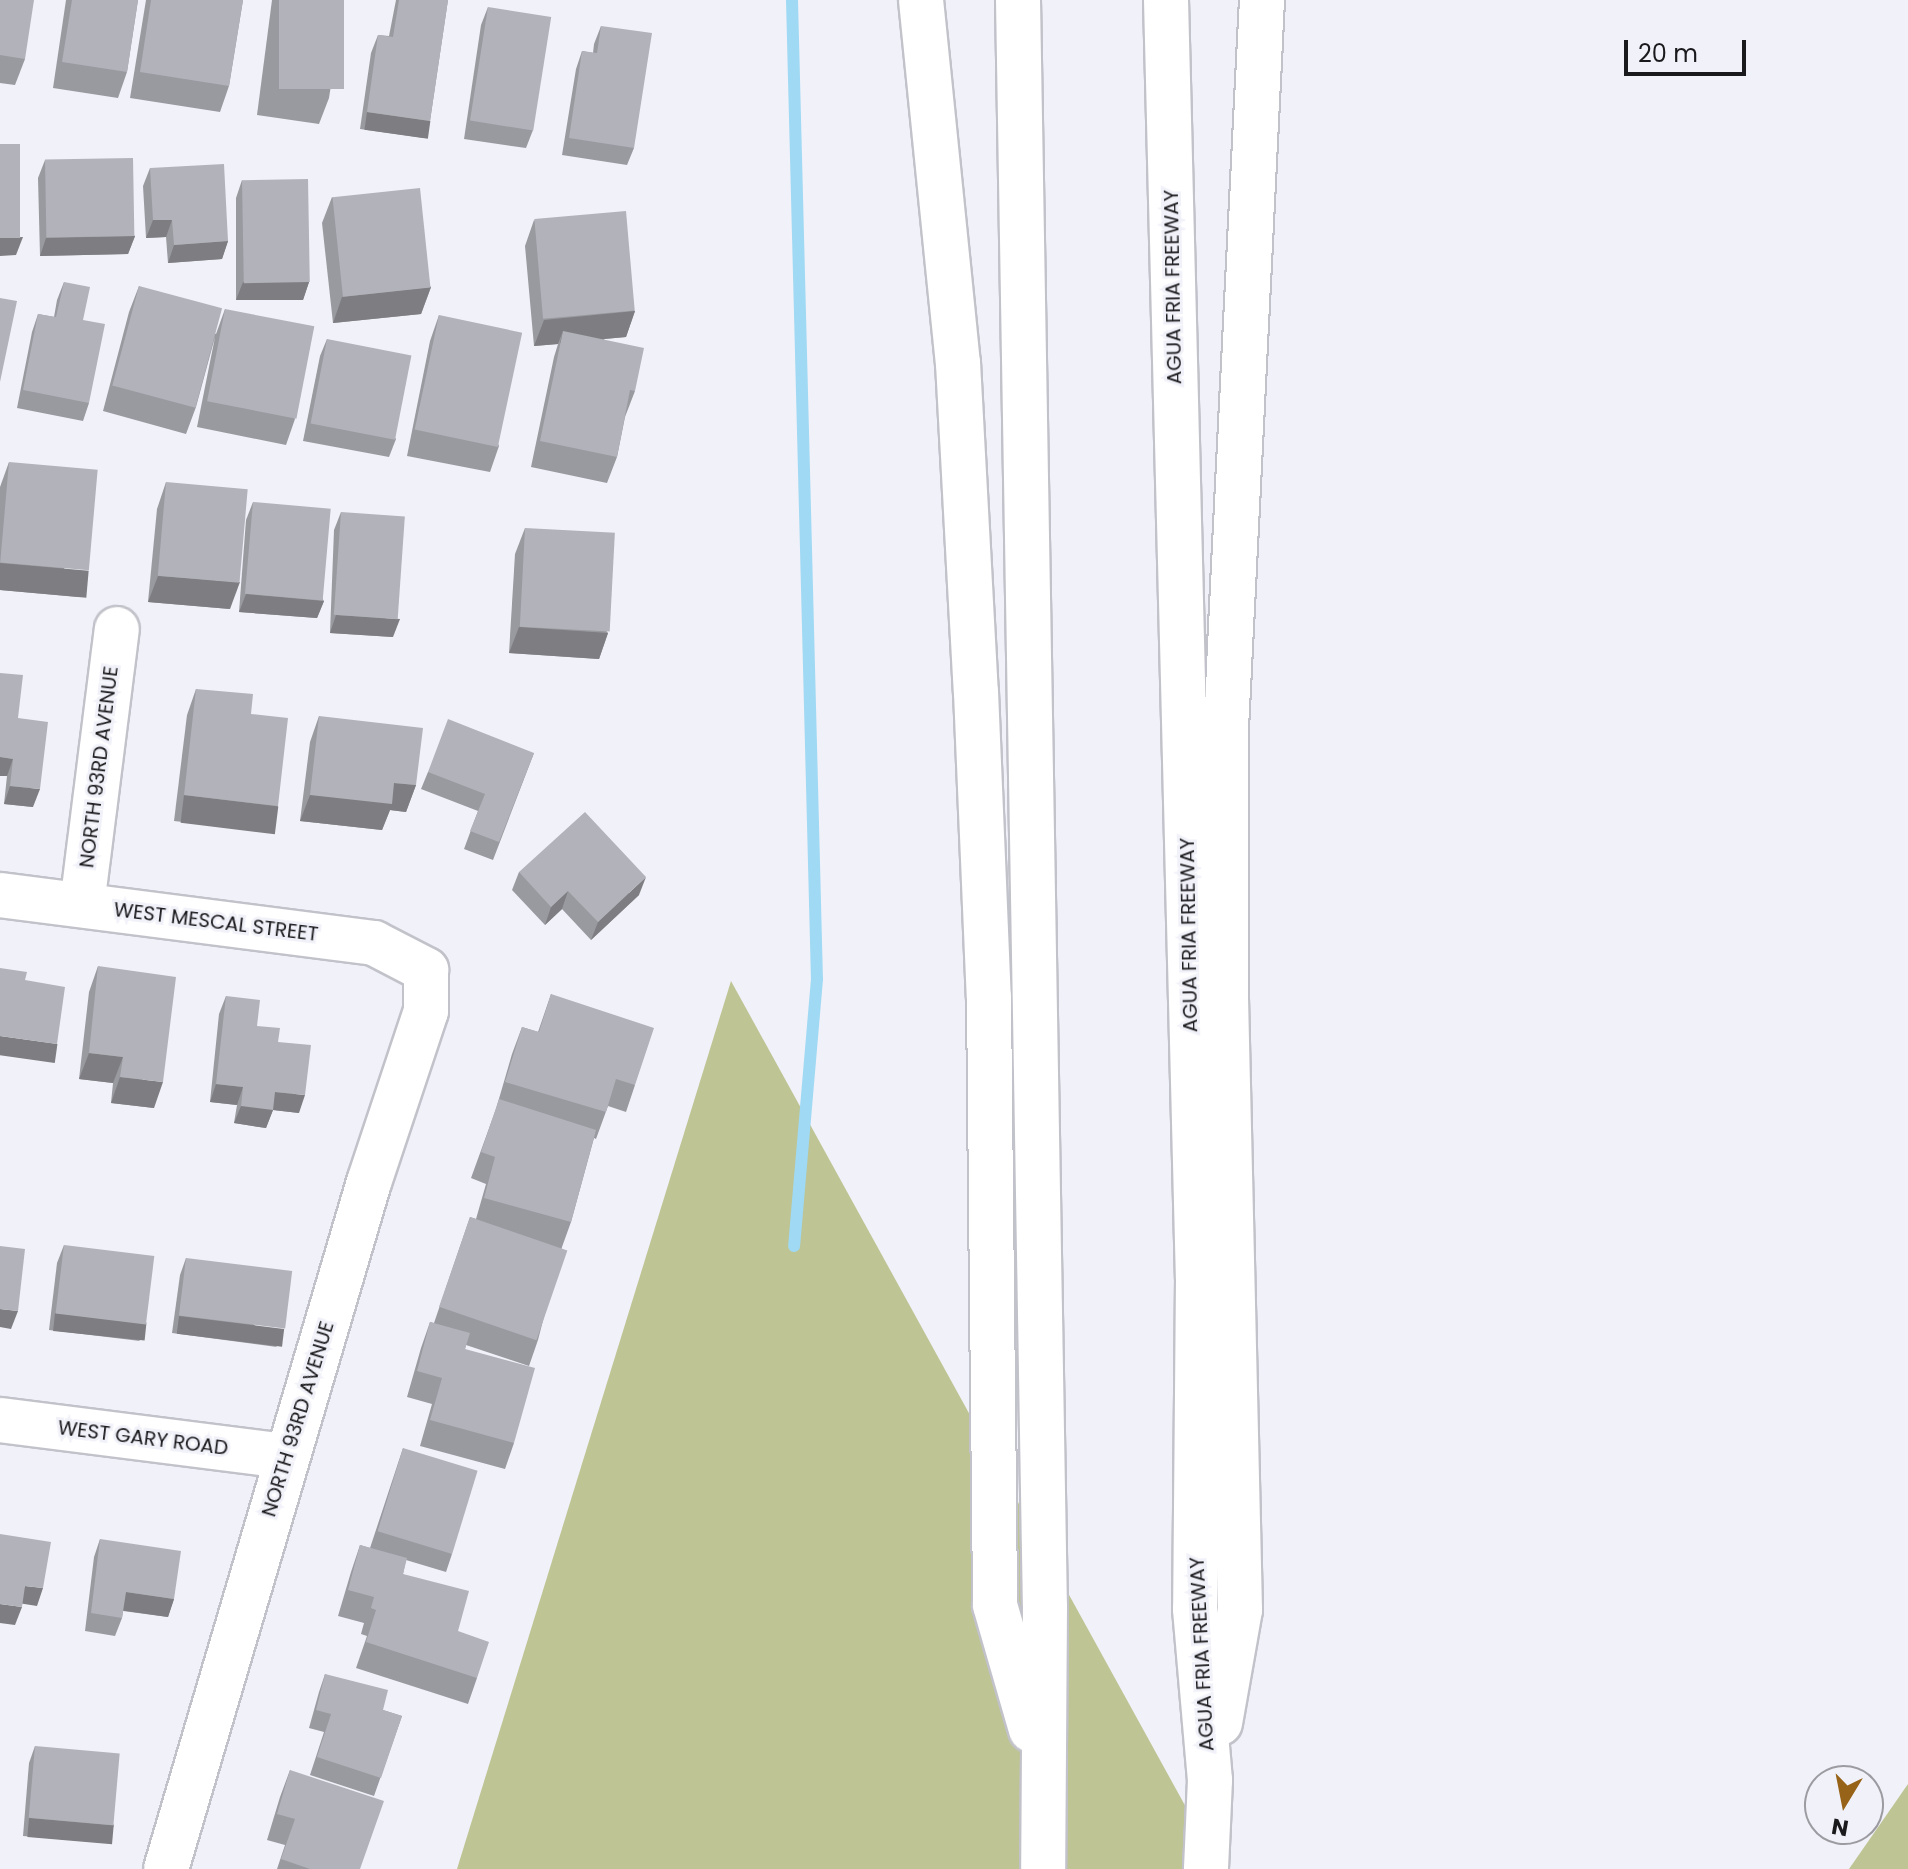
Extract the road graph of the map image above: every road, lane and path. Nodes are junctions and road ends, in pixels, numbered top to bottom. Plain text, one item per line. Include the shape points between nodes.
1 (921, 0) edge
2 (1018, 0) edge
3 (1166, 0) edge
4 (1262, 0) edge
5 (117, 629) dead end
6 (0, 895) edge
7 (82, 905) junction
8 (426, 970) joint
9 (0, 1420) edge
10 (286, 1456) junction
11 (1045, 1779) junction
12 (1210, 1780) junction
13 (166, 1869) edge
14 (1043, 1869) edge
15 (1206, 1869) edge

1 - 11 main road via 958,363 976,692 989,997 995,1605
2 - 11 main road
3 - 12 main road, AGUA FRIA FREEWAY via 1198,1279 1195,1609
4 - 12 main road via 1226,728 1226,1015 1240,1610
5 - 7 main road, NORTH 93RD AVENUE
6 - 7 main road, WEST MESCAL STREET
7 - 8 main road, WEST MESCAL STREET via 374,943
8 - 10 main road, NORTH 93RD AVENUE via 426,1011
9 - 10 main road, WEST GARY ROAD
10 - 13 main road, NORTH 93RD AVENUE
11 - 14 main road
12 - 15 main road, AGUA FRIA FREEWAY

